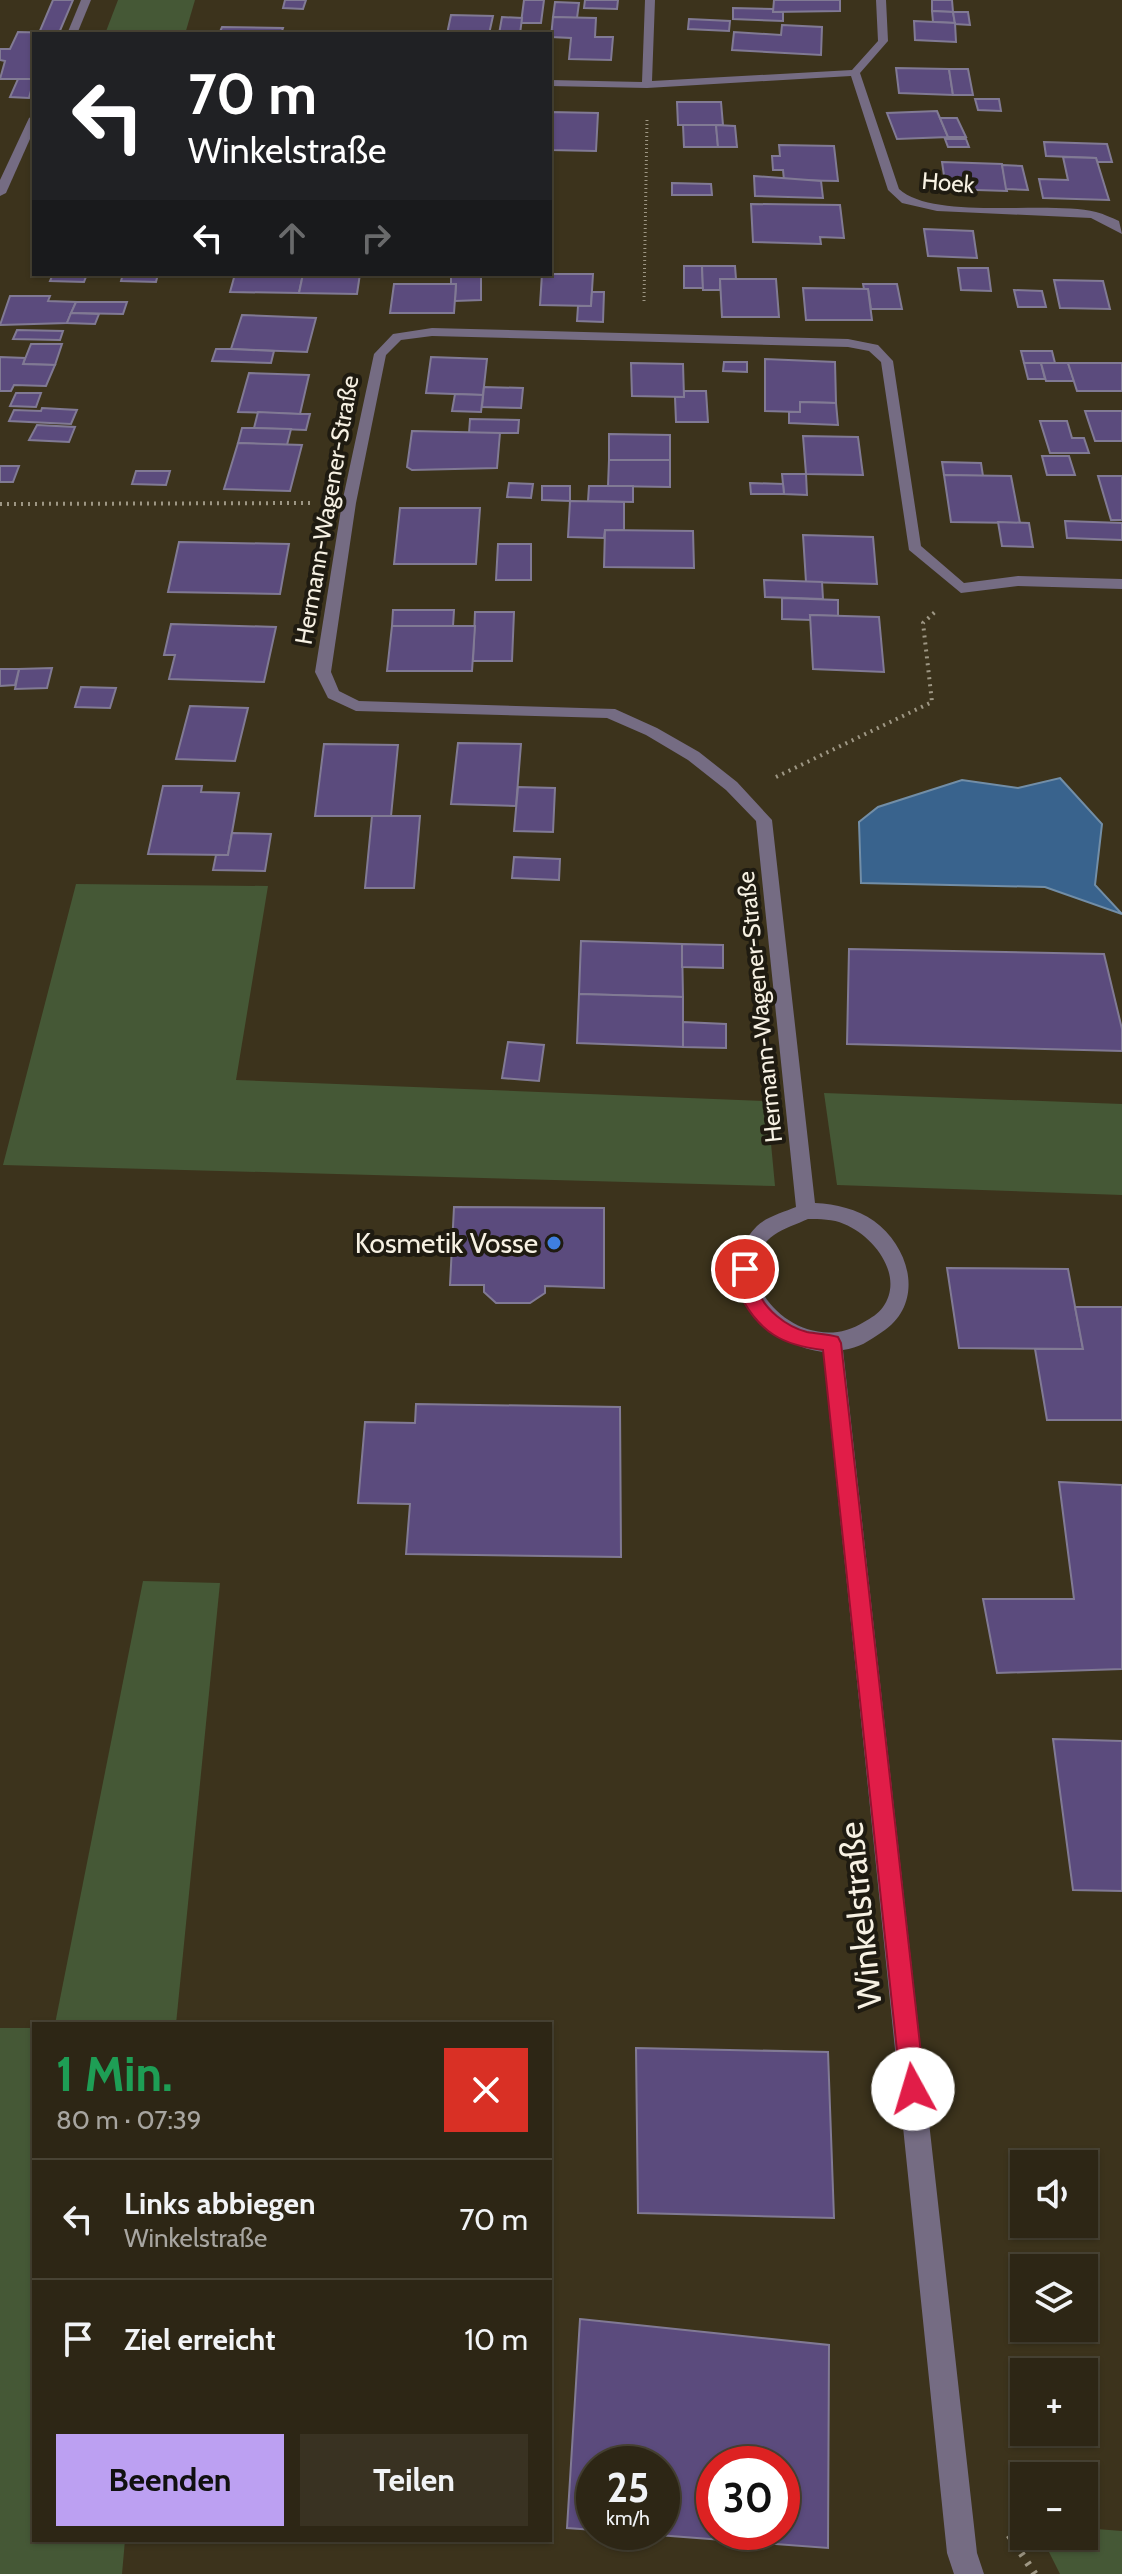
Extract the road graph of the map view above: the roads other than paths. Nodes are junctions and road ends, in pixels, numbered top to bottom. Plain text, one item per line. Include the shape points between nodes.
1 (86, 0) edge
2 (650, 0) edge
3 (881, 0) edge
4 (73, 32) edge
5 (855, 73) junction
6 (552, 83) edge
7 (647, 85) junction
8 (32, 122) edge
9 (0, 193) edge
10 (1122, 230) edge
11 (1122, 584) edge
12 (806, 1211) junction
13 (832, 1343) junction
14 (969, 2574) edge

1 - 4 street
2 - 7 street
3 - 5 street via 883,41
5 - 7 street
5 - 10 street, Hoek via 894,190 906,201 1093,215
6 - 7 street
8 - 9 street
11 - 12 street, Hermann-Wagener-Straße via 1018,581 961,588 914,547 887,361 873,348 848,343 432,332 397,337 380,354 349,503 323,672 333,694 356,706 609,713 648,727 742,793 764,820
12 - 13 street via 763,1230 750,1248 745,1269 748,1291 780,1329 805,1340
12 - 13 street via 854,1219 875,1232 899,1270 892,1312 857,1339
13 - 14 street, Winkelstraße via 962,2553

